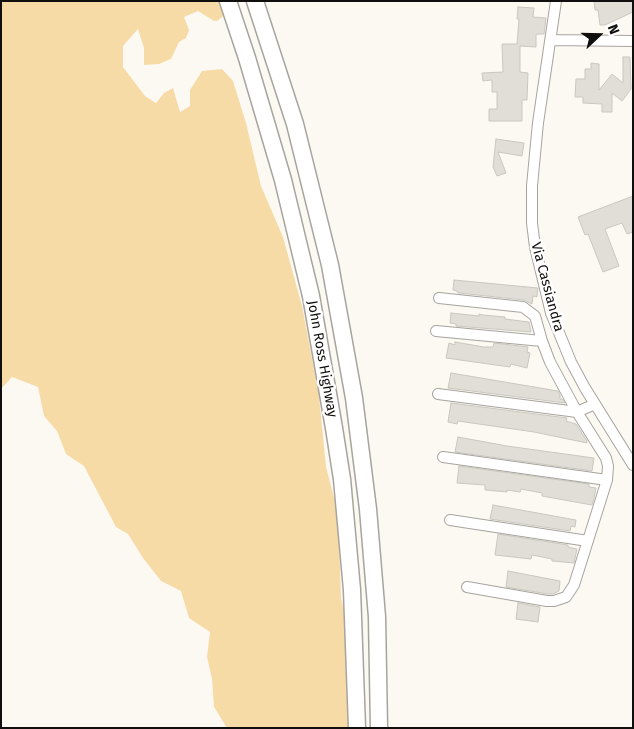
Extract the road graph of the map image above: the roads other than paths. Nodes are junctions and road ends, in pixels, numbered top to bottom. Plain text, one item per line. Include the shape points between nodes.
1 (228, 1) edge
2 (255, 1) edge
3 (556, 1) edge
4 (551, 40) junction
5 (633, 41) edge
6 (439, 298) dead end
7 (436, 331) dead end
8 (542, 342) junction
9 (438, 394) dead end
10 (595, 404) junction
11 (577, 412) junction
12 (443, 457) dead end
13 (633, 465) edge
14 (607, 480) junction
15 (450, 520) dead end
16 (588, 541) junction
17 (467, 587) dead end
18 (357, 728) edge
19 (379, 728) edge

1 - 18 main road, John Ross Highway via 283,180 311,296 342,479 351,581
2 - 19 main road, John Ross Highway via 298,134 330,265 352,388 368,509 377,617
3 - 4 street, Via Cassiandra
4 - 5 street
4 - 10 street, Via Cassiandra via 538,123 532,223 546,294 560,338
6 - 8 street via 523,307 535,316
7 - 8 street
8 - 11 street
9 - 11 street
10 - 11 street
10 - 13 street, Via Cassiandra
11 - 14 street via 606,458
12 - 14 street
14 - 16 street
15 - 16 street
16 - 17 street via 574,585 570,593 560,600 547,601

